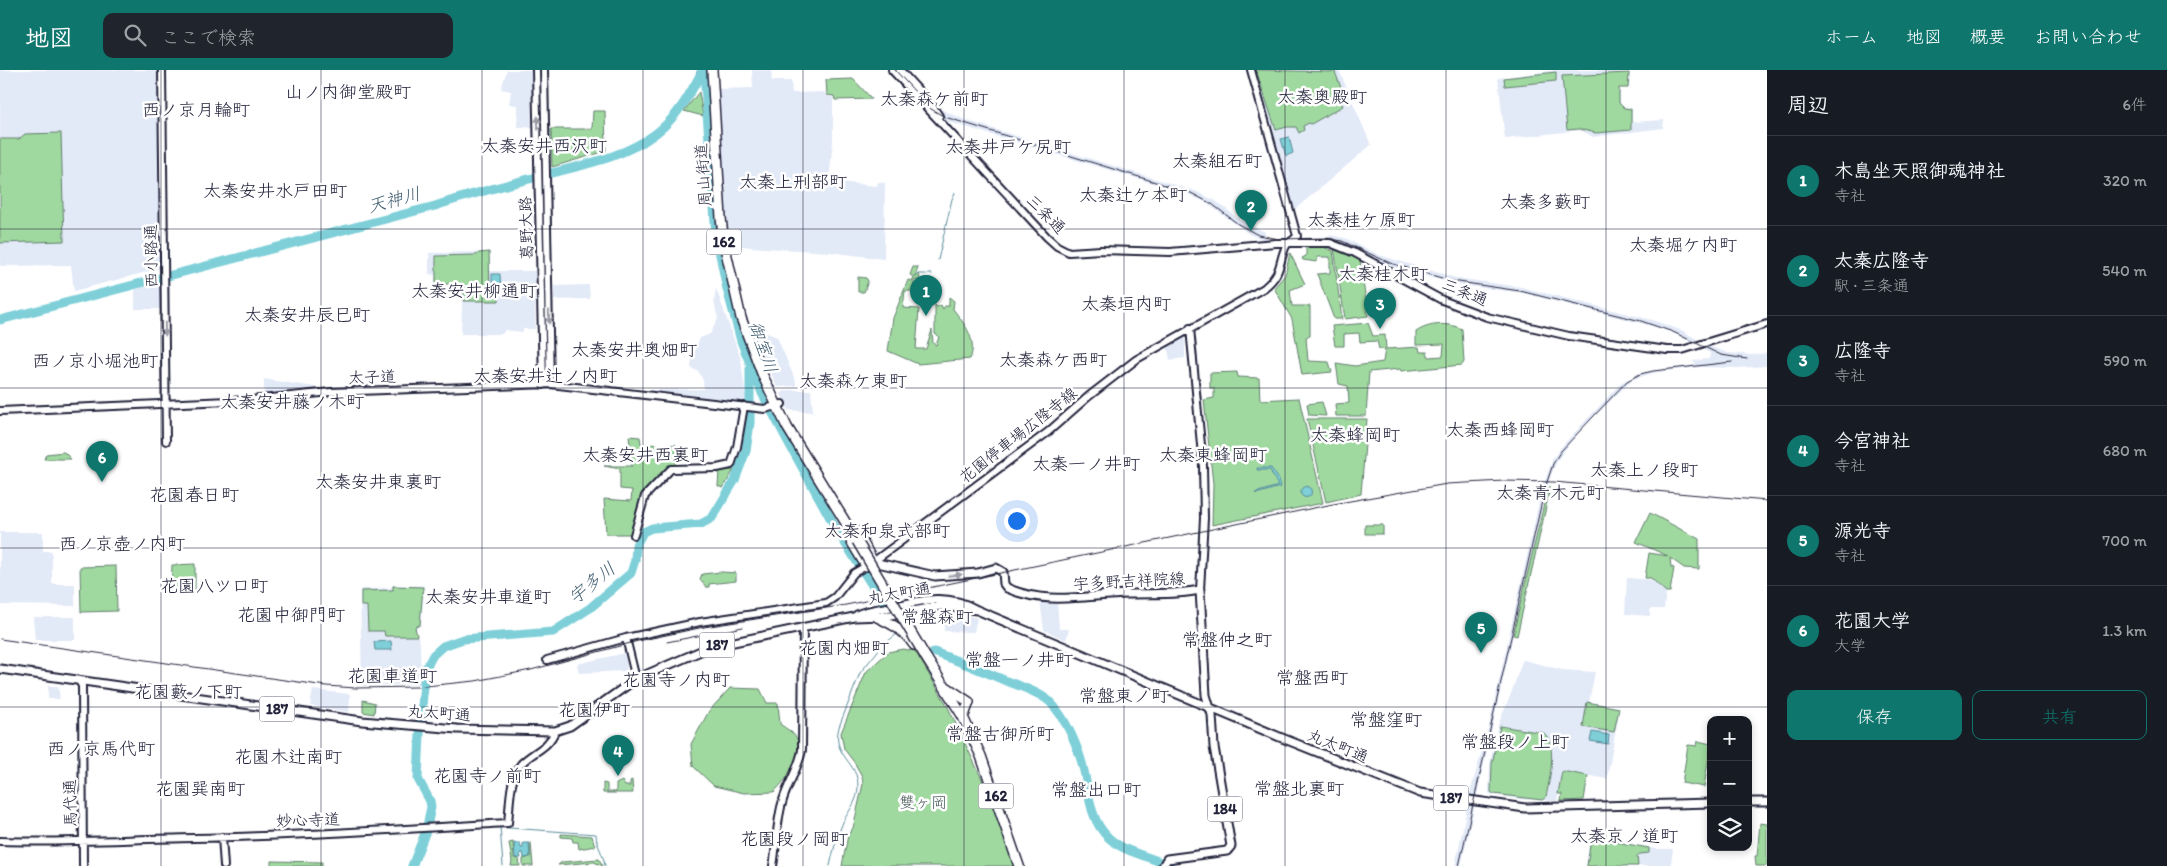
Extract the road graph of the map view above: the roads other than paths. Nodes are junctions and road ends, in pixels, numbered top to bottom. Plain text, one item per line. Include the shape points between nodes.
1 (162, 70) edge
2 (536, 70) edge
3 (544, 70) edge
4 (713, 70) edge
5 (892, 70) edge
6 (900, 70) edge
7 (1251, 70) edge
8 (943, 124) junction
9 (542, 170) junction
10 (1290, 242) junction
11 (1767, 324) edge
12 (1190, 328) junction
13 (547, 385) junction
14 (166, 403) junction
15 (749, 407) junction
16 (774, 407) junction
17 (0, 411) edge
18 (166, 441) dead end
19 (805, 453) junction
20 (634, 536) dead end
21 (868, 565) junction
22 (1200, 590) junction
23 (916, 602) junction
24 (977, 610) junction
25 (909, 611) junction
26 (867, 612) junction
27 (854, 617) junction
28 (876, 617) junction
29 (803, 627) junction
30 (909, 637) junction
31 (626, 638) junction
32 (548, 660) dead end
33 (0, 669) edge
34 (636, 679) junction
35 (79, 681) junction
36 (942, 683) junction
37 (1208, 706) junction
38 (962, 715) junction
39 (555, 731) junction
40 (1752, 802) edge
41 (1767, 802) edge
42 (1707, 804) edge
43 (222, 837) junction
44 (0, 841) edge
45 (84, 841) junction
46 (1165, 863) edge
47 (83, 866) edge
48 (224, 866) edge
49 (774, 866) edge
50 (1019, 866) edge

1 -> 14 main road, 西小路通
9 -> 2 main road, 葛野大路
3 - 9 main road, 葛野大路
4 - 16 highway, 周山街道 / 162 via 724,243 742,318
5 - 8 main road, 三条通
6 - 8 main road, 三条通 via 931,104
7 - 10 main road, 花園停車場広隆寺線 via 1294,222 1297,236
8 - 10 main road, 三条通 via 1047,237 1069,252 1170,252
9 - 13 main road, 葛野大路
10 - 11 main road, 三条通 via 1336,245 1442,300 1530,328 1580,338 1676,350
10 - 12 main road, 花園停車場広隆寺線 via 1275,277 1267,286
12 - 21 main road, 花園停車場広隆寺線 via 1137,359 1048,432
12 - 22 main road via 1203,475
13 - 14 main road, 太子道 via 331,392 252,400
13 - 15 main road, 太子道
14 - 17 main road, 太子道
14 - 18 main road, 西小路通
15 - 16 main road, 太子道
15 - 20 main road via 731,465 671,469 645,496
16 - 19 highway, 周山街道 / 162
19 - 21 highway via 822,472
19 - 36 highway, 周山街道 / 162, bridge
21 -> 22 main road, 宇多野吉祥院線 via 935,576 978,573 996,568 1003,572 1005,587 1049,599 1161,595
21 - 31 main road, 花園停車場広隆寺線 via 857,571 826,603 722,618
22 - 37 main road, 宇多野吉祥院線 / 184
23 - 24 main road, 丸太町通 / 187 via 949,600
23 - 25 main road
23 - 26 main road, 丸太町通 / 187
24 - 25 main road, 丸太町通 / 187 via 941,606
24 - 37 main road, 丸太町通 / 187
25 - 26 main road
25 - 28 main road, 丸太町通 / 187
25 - 30 highway
26 - 27 main road, 丸太町通 / 187
27 - 28 main road, 丸太町通 / 187
27 - 29 main road, 丸太町通 / 187
28 - 30 highway via 896,626
29 - 34 main road, 丸太町通 / 187 via 710,647
29 - 49 main road via 802,750 782,801
30 - 38 highway via 949,703
31 - 32 main road, 花園停車場広隆寺線
31 - 34 main road
33 - 35 main road, 丸太町通 / 187
34 - 39 main road, 丸太町通 / 187 via 570,726
35 - 39 main road, 丸太町通 / 187 via 362,721 457,729
35 - 45 main road, 馬代通 via 82,686
36 - 38 highway, 周山街道 / 162
36 - 38 highway via 969,702
37 - 42 main road, 丸太町通 / 187 via 1420,793 1525,808
37 - 46 main road, 宇多野吉祥院線 / 184 via 1231,846 1227,850
38 - 50 highway, 周山街道 / 162 via 981,756
39 - 43 main road, 妙心寺道 via 549,742 521,764 516,773 508,822
40 - 41 main road
43 - 45 main road, 妙心寺道
43 - 48 main road
44 - 45 main road, 妙心寺道
45 - 47 main road, 馬代通

